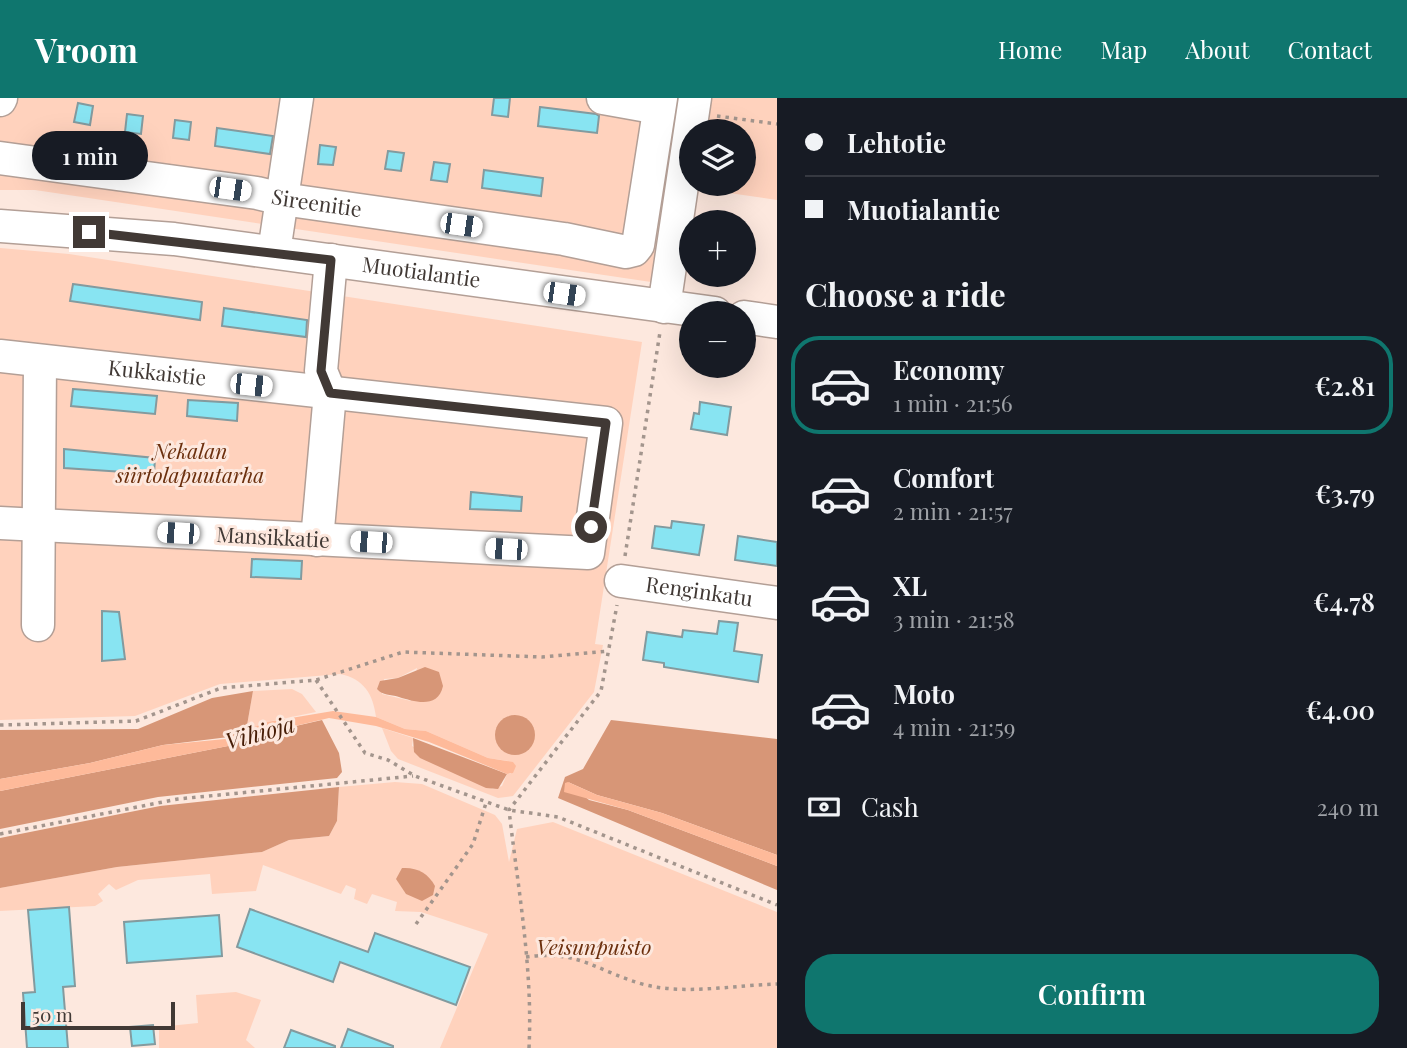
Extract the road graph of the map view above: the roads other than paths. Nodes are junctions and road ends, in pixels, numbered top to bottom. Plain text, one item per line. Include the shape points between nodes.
1 (297, 98) edge
2 (603, 98) edge
3 (660, 103) edge
4 (694, 105) edge
5 (0, 158) edge
6 (282, 199) junction
7 (0, 226) edge
8 (274, 252) junction
9 (331, 260) junction
10 (664, 307) junction
11 (679, 309) edge
12 (756, 319) edge
13 (777, 322) edge
14 (0, 356) edge
15 (40, 362) junction
16 (330, 393) junction
17 (0, 523) edge
18 (38, 526) junction
19 (317, 540) junction
20 (588, 552) joint
21 (621, 581) dead end
22 (777, 603) edge
23 (38, 625) dead end

1 - 6 street
2 - 3 street
3 - 6 street, Sireenitie via 634,250
4 - 10 street
5 - 6 street, Sireenitie
6 - 8 street
7 - 8 street, Muotialantie via 113,233
8 - 9 street, Muotialantie
9 - 10 street, Muotialantie
9 - 16 street via 321,371
10 - 11 street, Muotialantie
12 - 13 street
14 - 15 street, Kukkaistie
15 - 16 street, Kukkaistie
15 - 18 street
16 - 19 street
16 - 20 street, Kukkaistie via 606,423
17 - 18 street, Mansikkatie
18 - 19 street, Mansikkatie
18 - 23 street
19 - 20 street, Mansikkatie
21 - 22 street, Renginkatu

